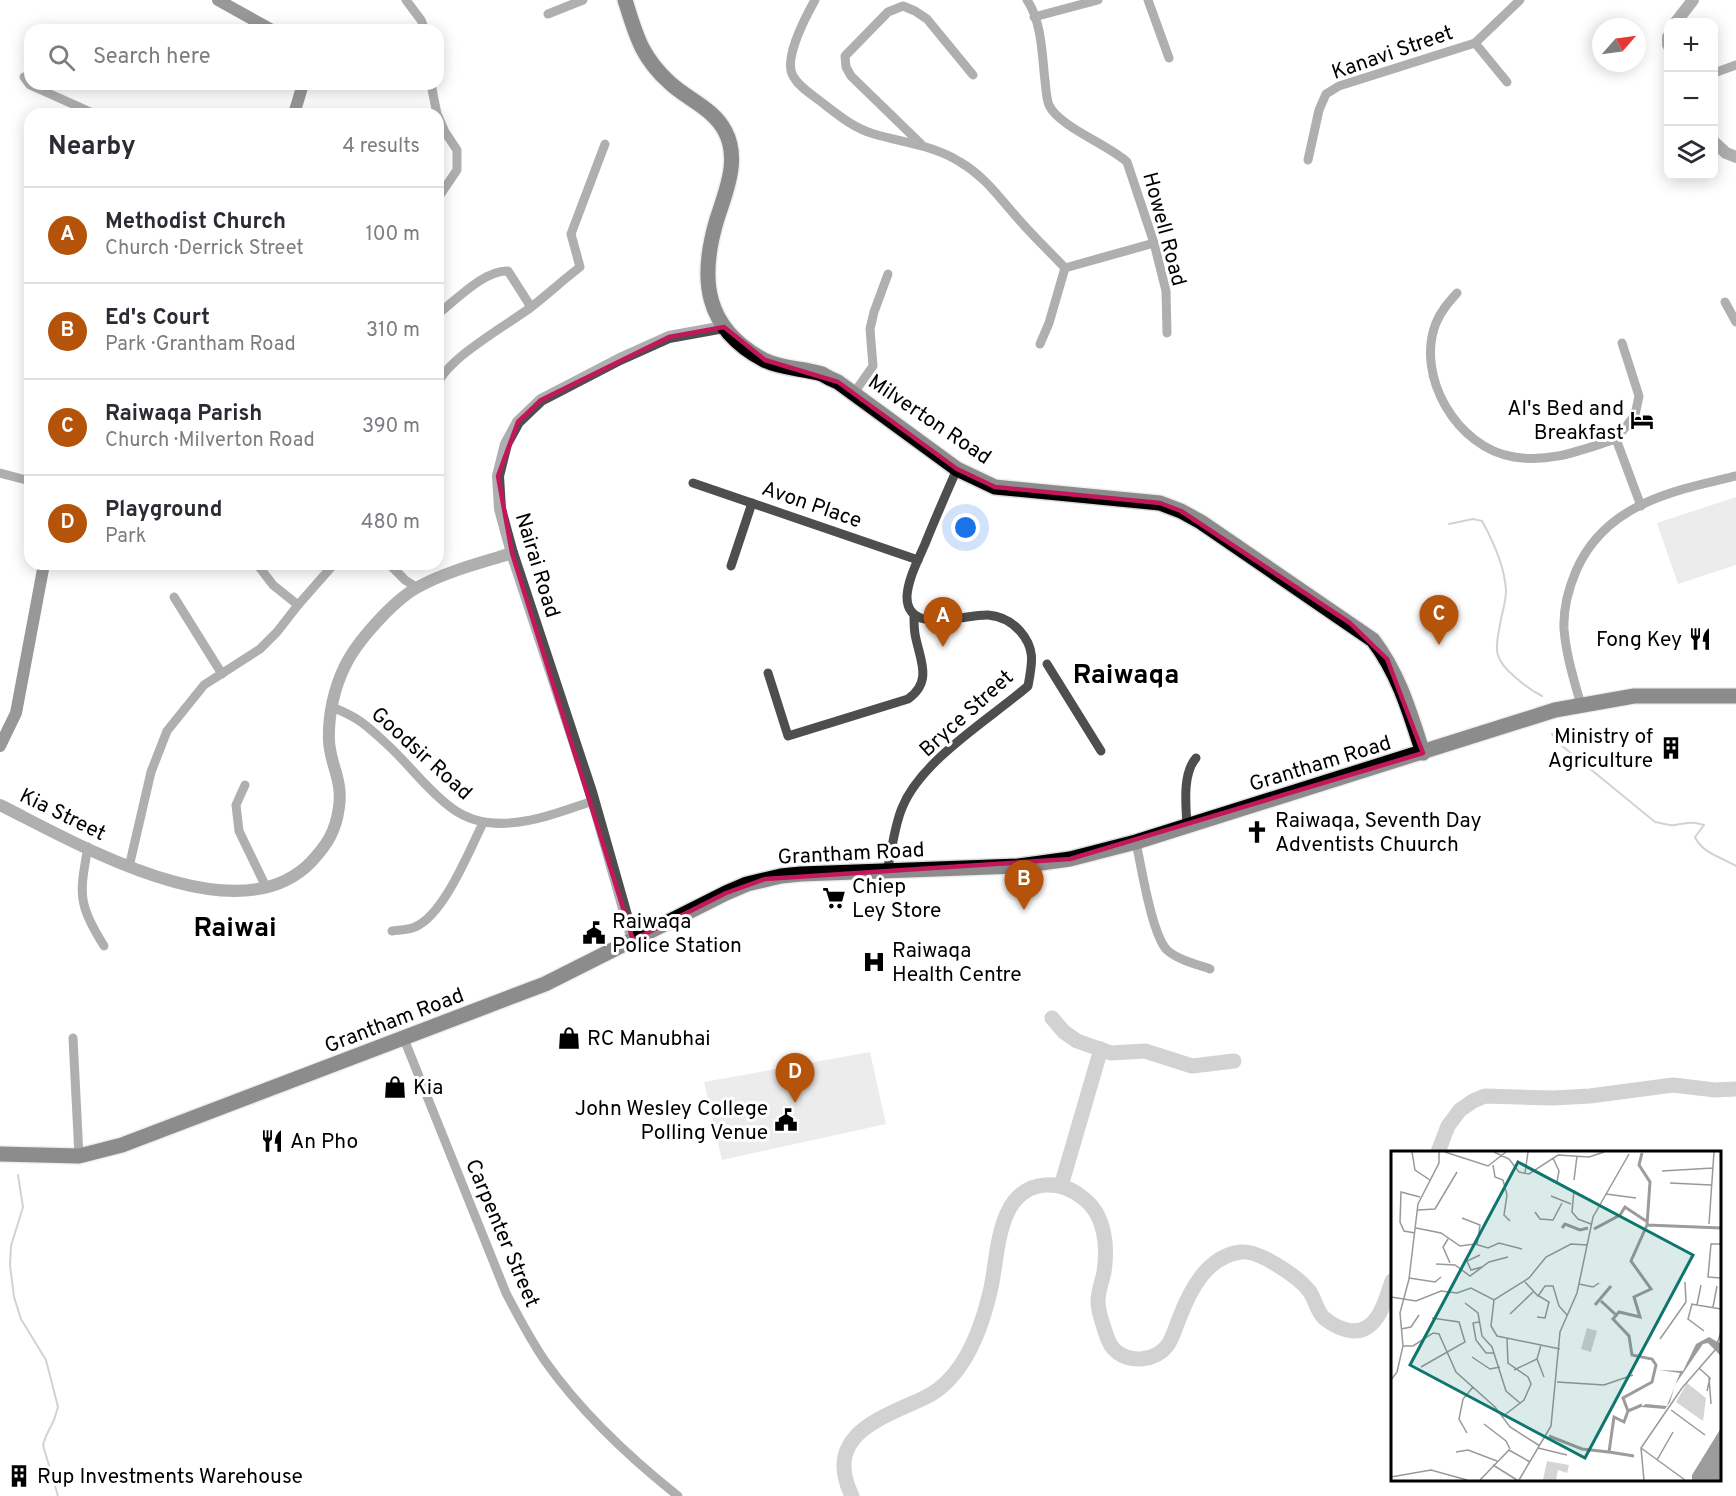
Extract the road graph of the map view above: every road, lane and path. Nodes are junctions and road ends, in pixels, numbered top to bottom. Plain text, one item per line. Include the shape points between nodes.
1 (218, 0) edge
2 (406, 0) edge
3 (584, 0) edge
4 (625, 0) edge
5 (815, 0) edge
6 (1026, 0) edge
7 (1098, 0) edge
8 (1148, 0) edge
9 (1520, 0) edge
10 (1693, 0) edge
11 (548, 14) dead end
12 (1034, 17) junction
13 (1679, 18) edge
14 (261, 24) edge
15 (423, 24) edge
16 (1474, 43) junction
17 (1169, 58) dead end
18 (1736, 65) edge
19 (1716, 72) edge
20 (973, 75) dead end
21 (1507, 82) dead end
22 (41, 90) edge
23 (301, 90) edge
24 (432, 90) edge
25 (82, 108) edge
26 (296, 108) edge
27 (436, 108) edge
28 (444, 130) edge
29 (605, 144) dead end
30 (921, 144) junction
31 (1718, 146) edge
32 (1736, 157) edge
33 (1308, 160) dead end
34 (444, 189) edge
35 (1154, 243) junction
36 (1065, 268) junction
37 (888, 274) dead end
38 (1457, 293) dead end
39 (1725, 302) dead end
40 (531, 307) junction
41 (444, 310) edge
42 (1736, 322) edge
43 (724, 327) junction
44 (1167, 333) dead end
45 (1622, 343) dead end
46 (1040, 344) dead end
47 (444, 373) edge
48 (854, 393) junction
49 (1616, 439) junction
50 (957, 469) junction
51 (0, 473) edge
52 (1736, 476) edge
53 (24, 479) edge
54 (693, 483) dead end
55 (752, 503) junction
56 (1641, 506) junction
57 (512, 553) junction
58 (918, 560) junction
59 (731, 566) dead end
60 (43, 570) edge
61 (262, 570) edge
62 (329, 570) edge
63 (395, 570) edge
64 (416, 587) junction
65 (174, 597) dead end
66 (298, 605) junction
67 (914, 615) junction
68 (1047, 664) dead end
69 (768, 673) dead end
70 (222, 674) junction
71 (1736, 696) edge
72 (1581, 705) junction
73 (332, 706) junction
74 (0, 746) edge
75 (1101, 751) dead end
76 (1423, 753) junction
77 (1196, 758) dead end
78 (245, 785) dead end
79 (593, 801) junction
80 (0, 806) edge
81 (483, 823) junction
82 (1187, 826) junction
83 (1136, 842) junction
84 (88, 848) junction
85 (129, 867) junction
86 (887, 871) junction
87 (266, 887) junction
88 (392, 931) dead end
89 (633, 940) junction
90 (104, 946) dead end
91 (1210, 969) dead end
92 (73, 1038) dead end
93 (404, 1039) junction
94 (0, 1154) edge
95 (78, 1156) junction
96 (678, 1496) edge

1 - 14 main road
2 - 15 street
3 - 11 street
4 - 43 main road, Milverton Road via 644,53 671,84 711,114 725,130 731,154 730,171 710,247 707,282 712,307
5 - 30 street via 803,21 790,62 798,83 857,128
6 - 12 street, Howell Road
7 - 12 street
8 - 17 street
9 - 16 street, Kanavi Street
10 - 13 street
12 - 35 street, Howell Road via 1049,105 1059,117 1127,162
16 - 21 street
16 - 33 street, Kanavi Street via 1339,86 1326,94
18 - 19 street
20 - 30 street via 927,20 903,6 888,12 845,56 851,76
22 - 25 street
23 - 26 main road
24 - 27 street
28 - 34 street via 457,150 457,170
29 - 40 street via 572,234 580,267
30 - 36 street via 943,152 983,178
31 - 32 street
35 - 36 street
35 - 44 street, Howell Road via 1166,291
36 - 46 street
37 - 48 street via 870,329 873,366
38 - 49 street via 1436,324 1431,349 1440,396 1452,418 1469,435 1512,457 1538,458 1563,456
39 - 42 street
40 - 41 street via 508,272 500,271 488,275
40 - 47 street
43 - 48 main road, Milverton Road via 765,360 820,374
43 - 57 street, Nairai Road via 669,337 620,359 541,400 518,422 506,444 498,476 500,509
45 - 49 street via 1639,396 1635,415
48 - 50 main road, Milverton Road
49 - 56 street
50 - 58 street
50 - 76 main road, Milverton Road via 995,487 1160,503 1201,522 1373,640 1403,690
51 - 53 street
52 - 56 street via 1658,497
54 - 55 street, Avon Place
55 - 58 street, Avon Place
55 - 59 street
56 - 72 street via 1594,539 1566,598 1566,642
57 - 64 street, Kia Street
57 - 79 street, Nairai Road
58 - 67 street via 907,595 908,608
60 - 74 main road via 16,713
61 - 66 street
62 - 66 street
63 - 64 street
64 - 73 street, Kia Street via 357,646 345,666
65 - 70 street
66 - 70 street via 260,649
67 - 69 street via 923,673 917,693 908,699 788,736
67 - 86 street, Bryce Street via 928,620 990,615 1004,618 1029,641 1031,670 1028,686 953,746 915,786 902,808
68 - 75 street
70 - 85 street via 204,685 167,731 151,772
71 - 72 main road, Grantham Road via 1634,696
72 - 76 main road, Grantham Road
73 - 81 street, Goodsir Road via 367,724 453,809
73 - 87 street, Kia Street via 329,742 340,782 334,829 326,847 299,874
76 - 82 main road, Grantham Road
77 - 82 street via 1188,778
78 - 87 street via 236,805 238,831
79 - 81 street, Goodsir Road via 536,819
79 - 89 street, Nairai Road
80 - 84 street, Kia Street
81 - 88 street via 444,900 415,927
82 - 83 main road, Grantham Road
83 - 86 main road, Grantham Road via 1070,860 1019,866
83 - 91 street via 1163,945 1171,953
84 - 85 street, Kia Street
84 - 90 street via 81,897 88,920
85 - 87 street, Kia Street via 190,886 242,891
86 - 89 main road, Grantham Road via 791,875 747,884
89 - 93 main road, Grantham Road via 545,984
92 - 95 street
93 - 95 main road, Grantham Road via 122,1145
93 - 96 street, Carpenter Street via 506,1293 527,1332 546,1362 608,1434
94 - 95 main road, Grantham Road

